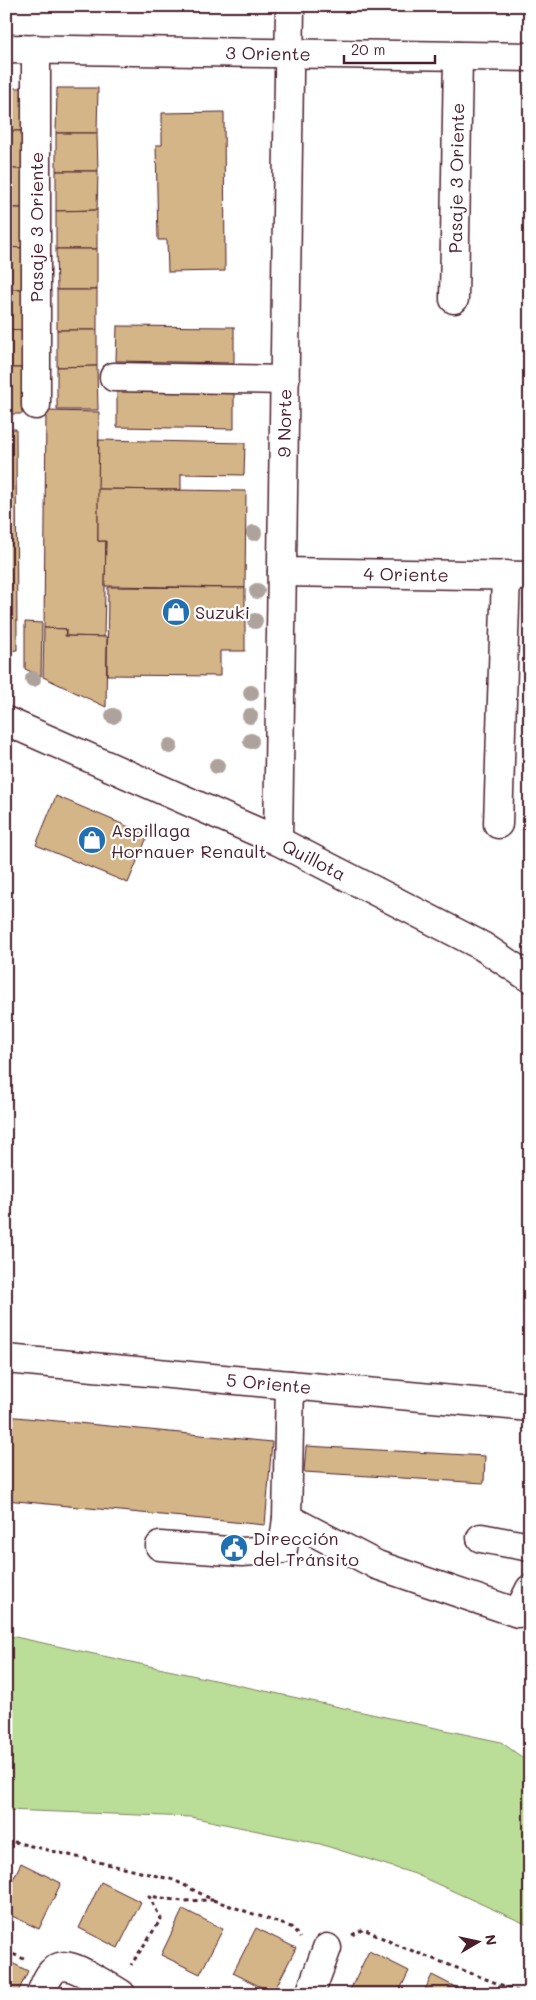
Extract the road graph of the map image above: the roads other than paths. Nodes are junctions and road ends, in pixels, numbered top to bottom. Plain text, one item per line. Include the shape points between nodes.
1 (290, 6) edge
2 (6, 49) edge
3 (36, 49) junction
4 (289, 53) junction
5 (458, 56) junction
6 (530, 57) edge
7 (454, 299) dead end
8 (114, 377) dead end
9 (285, 380) junction
10 (36, 405) dead end
11 (282, 572) junction
12 (518, 575) edge
13 (6, 721) edge
14 (498, 824) dead end
15 (278, 841) junction
16 (530, 978) edge
17 (6, 1359) edge
18 (290, 1385) junction
19 (530, 1407) edge
20 (287, 1518) junction
21 (480, 1538) dead end
22 (160, 1546) dead end
23 (530, 1547) edge
24 (530, 1589) edge
25 (327, 1948) dead end
26 (118, 1992) edge
27 (41, 1994) edge
28 (310, 1994) edge

1 - 4 street, 9 Norte
2 - 3 street, 3 Oriente
3 - 4 street, 3 Oriente
3 - 10 street, Pasaje 3 Oriente
4 - 5 street, 3 Oriente
4 - 9 street, 9 Norte
5 - 6 street, 3 Oriente
5 - 7 street, Pasaje 3 Oriente
8 - 9 street
9 - 11 street, 9 Norte
11 - 12 street, 4 Oriente
11 - 15 street, 9 Norte
12 - 14 street
13 - 15 street, Quillota
15 - 16 street, Quillota via 482,946
17 - 18 street, 5 Oriente
18 - 19 street, 5 Oriente
18 - 20 street
20 - 22 street via 283,1549 242,1552
20 - 24 street via 376,1565 518,1612
21 - 23 street
25 - 28 street
26 - 27 street via 72,1966 60,1966 52,1972

